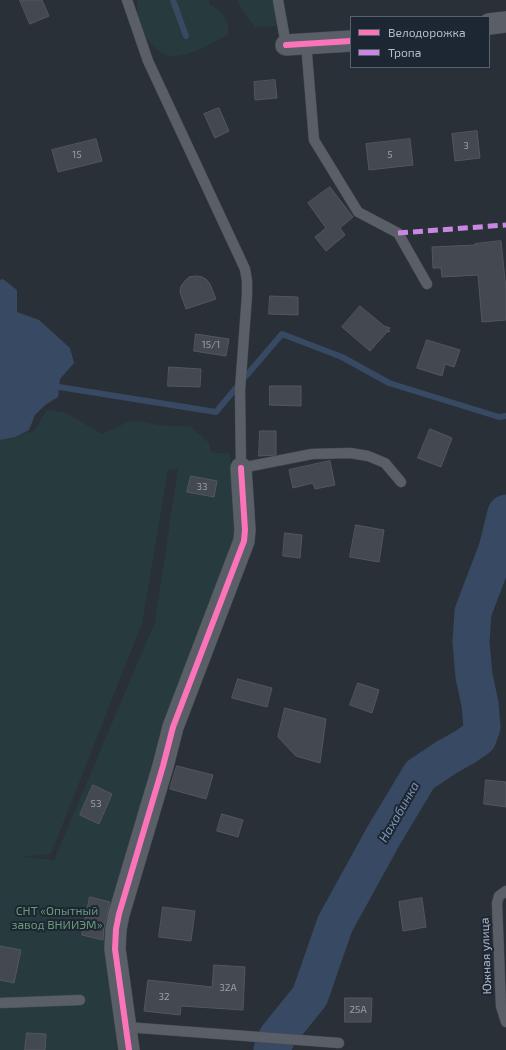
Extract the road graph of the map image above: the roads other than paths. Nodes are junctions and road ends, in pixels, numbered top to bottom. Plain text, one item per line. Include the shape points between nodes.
1 (127, 0) edge
2 (278, 0) edge
3 (506, 22) edge
4 (490, 24) edge
5 (350, 41) edge
6 (296, 44) junction
7 (427, 284) dead end
8 (240, 468) junction
9 (401, 482) dead end
10 (506, 891) edge
11 (80, 1000) dead end
12 (0, 1003) edge
13 (506, 1022) edge
14 (126, 1027) junction
15 (339, 1043) dead end
16 (129, 1050) edge

1 - 8 lane via 148,61 245,269 247,295 240,390
2 - 6 lane
3 - 4 street
5 - 6 street
6 - 7 lane via 314,140 358,212 398,233
8 - 9 lane via 312,454 350,453 368,456 385,464
8 - 14 street via 244,541 173,727 119,914 115,949
10 - 13 lane, Южная улица via 499,896 497,903 501,1006
11 - 12 lane
14 - 15 lane
14 - 16 street

